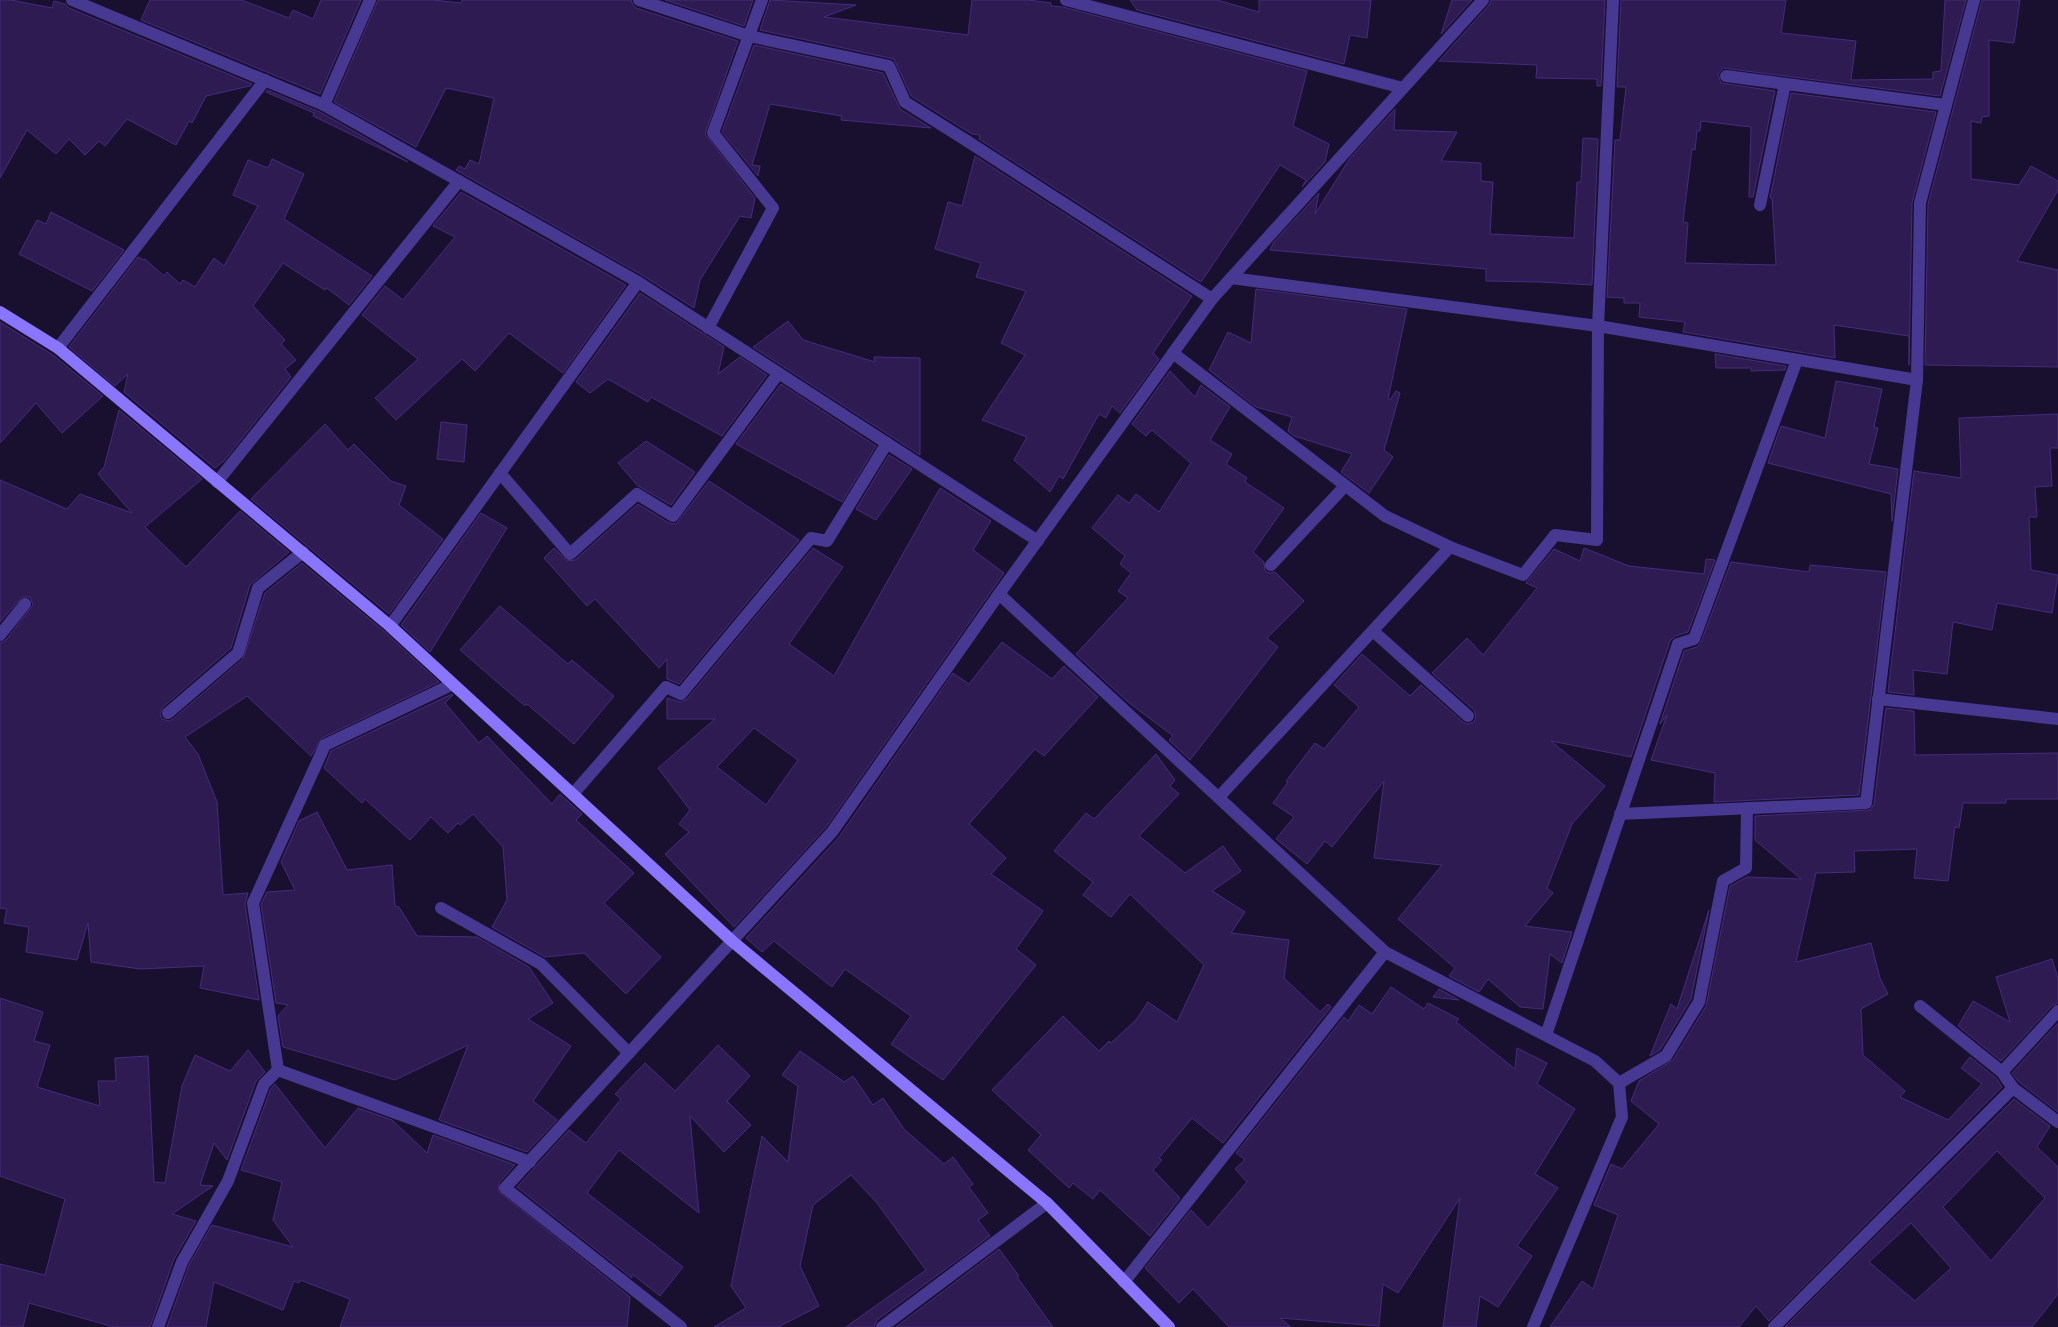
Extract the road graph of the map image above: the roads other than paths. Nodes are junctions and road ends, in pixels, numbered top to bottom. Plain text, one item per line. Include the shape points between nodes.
1 (72, 0) edge
2 (370, 0) edge
3 (639, 0) edge
4 (762, 0) edge
5 (1066, 0) edge
6 (1483, 0) edge
7 (1613, 0) edge
8 (1974, 0) edge
9 (749, 36) junction
10 (1726, 76) dead end
11 (265, 80) junction
12 (1785, 84) junction
13 (1403, 88) junction
14 (324, 105) junction
15 (1946, 105) junction
16 (459, 181) junction
17 (1760, 204) dead end
18 (1231, 278) junction
19 (638, 282) junction
20 (1212, 299) junction
21 (0, 312) edge
22 (1598, 326) junction
23 (708, 328) junction
24 (58, 348) junction
25 (1174, 353) junction
26 (1797, 360) junction
27 (778, 374) junction
28 (1917, 380) junction
29 (887, 443) junction
30 (500, 473) junction
31 (217, 482) junction
32 (1345, 486) junction
33 (1038, 541) junction
34 (1450, 547) junction
35 (303, 552) junction
36 (1271, 565) dead end
37 (999, 594) junction
38 (24, 604) dead end
39 (390, 626) junction
40 (1373, 631) junction
41 (0, 635) edge
42 (453, 684) junction
43 (1878, 699) junction
44 (168, 713) dead end
45 (1468, 716) dead end
46 (2058, 719) edge
47 (573, 794) junction
48 (1219, 797) junction
49 (1747, 808) junction
50 (1620, 814) junction
51 (441, 908) dead end
52 (732, 941) junction
53 (1385, 952) junction
54 (1920, 1006) dead end
55 (2058, 1011) edge
56 (1546, 1035) junction
57 (629, 1053) junction
58 (278, 1070) junction
59 (2002, 1072) junction
60 (1619, 1082) junction
61 (2013, 1088) junction
62 (2058, 1122) edge
63 (530, 1162) junction
64 (1047, 1203) junction
65 (1124, 1282) junction
66 (158, 1327) edge
67 (681, 1327) edge
68 (882, 1327) edge
69 (1169, 1327) edge
70 (1533, 1327) edge
71 (1774, 1327) edge

1 - 11 street
2 - 14 street
3 - 9 street
4 - 9 street
5 - 13 street
6 - 13 street
7 - 22 street
8 - 15 street
9 - 20 street via 889,66 905,102
9 - 23 street via 713,132 773,208
10 - 12 street
11 - 14 street
11 - 24 street
12 - 15 street
12 - 17 street
13 - 18 street
14 - 16 street
15 - 28 street via 1920,203
16 - 19 street
16 - 31 street
18 - 20 street
18 - 22 street
19 - 23 street
19 - 30 street
20 - 25 street
21 - 24 street
22 - 26 street
22 - 34 street via 1596,540 1555,535 1523,575
23 - 27 street
24 - 31 street
25 - 32 street
25 - 33 street
26 - 28 street
26 - 50 street via 1694,640 1678,644
27 - 29 street
27 - 30 street via 673,516 637,494 570,554
28 - 43 street
29 - 33 street
29 - 47 street via 828,541 810,538 681,694 666,686
30 - 39 street
31 - 35 street
32 - 34 street via 1385,516
32 - 36 street
33 - 37 street
34 - 40 street
35 - 39 street
35 - 44 street via 258,588 238,653
37 - 48 street
37 - 52 street via 832,832
38 - 41 street
39 - 42 street
40 - 45 street
40 - 48 street
42 - 47 street
42 - 58 street via 325,745 253,902
43 - 46 street
43 - 49 street via 1866,803
47 - 52 street
48 - 53 street
49 - 50 street
49 - 60 street via 1746,868 1723,881 1699,1002 1666,1056
50 - 56 street
51 - 57 street via 541,964
52 - 57 street
52 - 64 street
53 - 56 street
53 - 65 street
54 - 59 street
55 - 59 street
56 - 60 street via 1595,1061
57 - 63 street
58 - 63 street
58 - 66 street via 264,1084 228,1181 182,1262
59 - 61 street
60 - 70 street via 1622,1117
61 - 62 street
61 - 71 street
63 - 67 street via 506,1188
64 - 65 street
64 - 68 street
65 - 69 street

